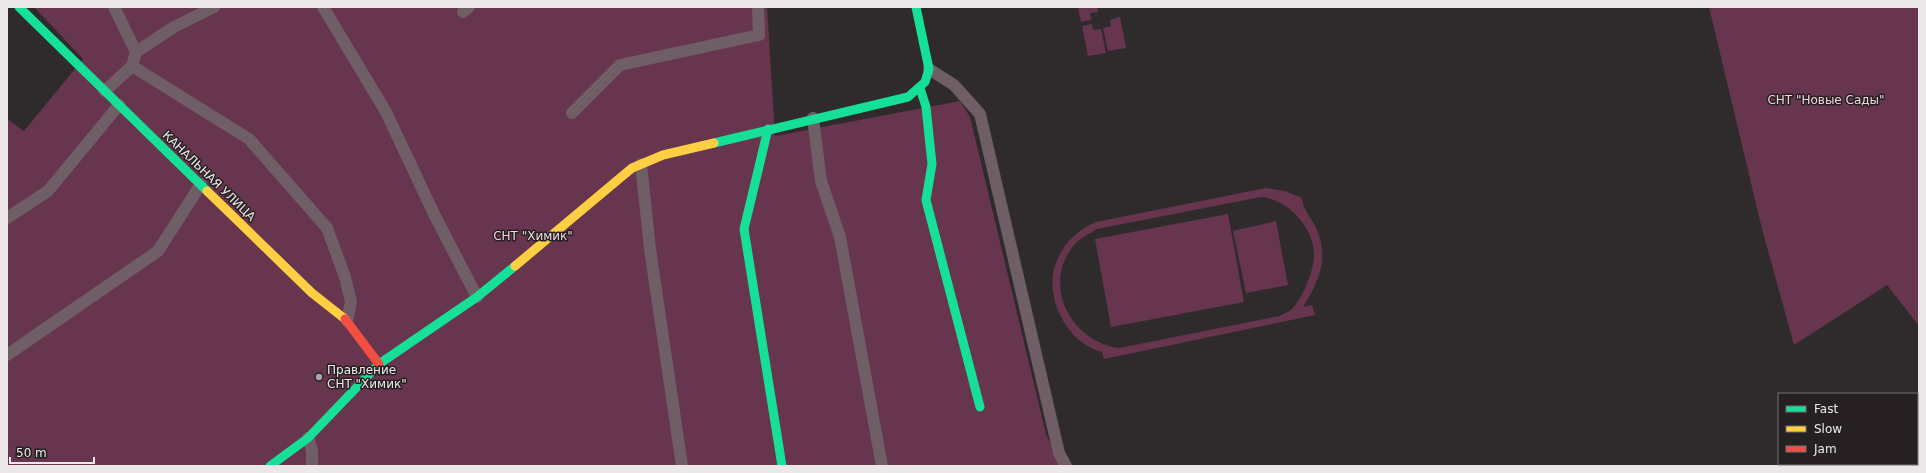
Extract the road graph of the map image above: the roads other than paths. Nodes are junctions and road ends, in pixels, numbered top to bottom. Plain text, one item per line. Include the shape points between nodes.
1 (19, 7) edge
2 (114, 7) edge
3 (214, 7) edge
4 (323, 7) edge
5 (758, 7) edge
6 (916, 7) edge
7 (136, 52) junction
8 (132, 66) junction
9 (929, 69) junction
10 (920, 88) junction
11 (105, 91) junction
12 (119, 105) junction
13 (572, 113) dead end
14 (813, 118) junction
15 (768, 129) junction
16 (641, 164) junction
17 (201, 184) junction
18 (7, 218) edge
19 (477, 298) junction
20 (347, 321) junction
21 (7, 355) edge
22 (380, 364) junction
23 (980, 407) dead end
24 (308, 438) junction
25 (270, 466) edge
26 (312, 466) edge
27 (682, 466) edge
28 (782, 466) edge
29 (882, 466) edge
30 (1066, 466) edge

1 - 11 street, КАНАЛЬНАЯ УЛИЦА
2 - 7 street
3 - 7 street via 174,27
4 - 19 street via 386,112
5 - 13 street via 759,35 620,65
6 - 9 street
7 - 8 street
8 - 11 street
8 - 20 street via 249,139 327,228 345,277 351,302
9 - 10 street
9 - 30 street via 954,86 980,114 1059,453
10 - 14 street via 908,97 894,101
10 - 23 street via 926,107 932,164 926,200
11 - 12 street, КАНАЛЬНАЯ УЛИЦА
12 - 17 street, КАНАЛЬНАЯ УЛИЦА
12 - 18 street via 48,191
14 - 15 street
14 - 29 street via 821,181 840,237
15 - 16 street via 663,155
15 - 28 street via 744,229
16 - 19 street via 632,168
16 - 27 street via 650,249
17 - 20 street, КАНАЛЬНАЯ УЛИЦА via 312,293
17 - 21 street via 158,251
19 - 22 street
20 - 22 street, КАНАЛЬНАЯ УЛИЦА
22 - 24 street
24 - 25 street
24 - 26 street via 312,450

